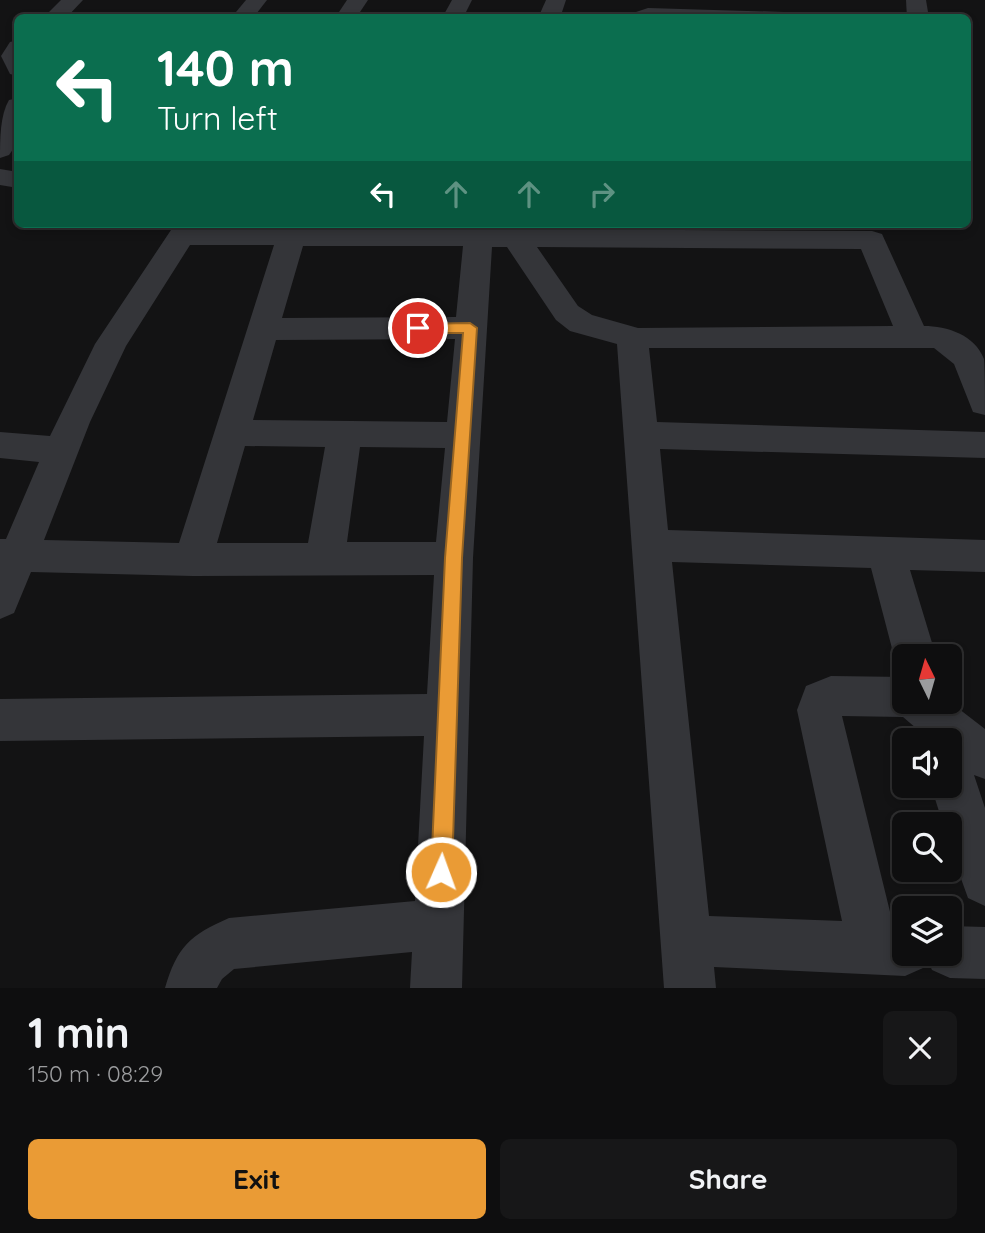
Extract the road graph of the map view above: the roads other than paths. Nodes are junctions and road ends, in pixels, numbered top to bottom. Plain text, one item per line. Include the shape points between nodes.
1 (74, 0) edge
2 (257, 0) edge
3 (57, 14) edge
4 (245, 14) edge
5 (14, 127) edge
6 (0, 150) edge
7 (184, 230) edge
8 (293, 230) edge
9 (478, 231) edge
10 (614, 231) edge
11 (871, 232) edge
12 (516, 238) junction
13 (470, 328) junction
14 (263, 329) junction
15 (912, 335) junction
16 (637, 339) junction
17 (985, 403) edge
18 (232, 433) junction
19 (345, 434) junction
20 (463, 435) junction
21 (640, 435) junction
22 (0, 445) edge
23 (985, 445) edge
24 (61, 451) junction
25 (650, 545) junction
26 (886, 553) junction
27 (9, 556) edge
28 (985, 556) edge
29 (454, 558) junction
30 (325, 559) junction
31 (193, 560) junction
32 (0, 601) edge
33 (912, 644) edge
34 (892, 705) edge
35 (929, 714) edge
36 (448, 715) junction
37 (0, 720) edge
38 (985, 757) edge
39 (958, 798) edge
40 (985, 881) edge
41 (439, 924) junction
42 (889, 949) edge
43 (962, 952) edge
44 (985, 953) edge
45 (688, 964) edge
46 (191, 988) edge
47 (436, 988) edge

1 - 3 street
2 - 4 street
5 - 6 street
7 - 8 street
7 - 24 street via 111,344
8 - 9 street
8 - 14 street
9 - 12 street
9 - 13 street
10 - 11 street
10 - 12 street
11 - 15 street
12 - 16 street via 567,313 581,323
13 - 14 street
13 - 20 street
14 - 18 street
15 - 16 street
15 - 17 street via 939,337 960,347
16 - 21 street via 632,349
18 - 19 street
18 - 31 street
19 - 20 street
19 - 30 street
20 - 29 street
21 - 23 street
21 - 25 street
22 - 24 street
24 - 27 street
25 - 26 street
25 - 45 street
26 - 28 street
26 - 33 street
27 - 31 street
27 - 32 street
29 - 30 street
29 - 36 street
30 - 31 street
34 - 42 street via 831,696 821,700 819,710
35 - 38 street
36 - 37 street
36 - 41 street
39 - 40 street
41 - 46 street via 229,944 200,962
41 - 47 street
42 - 45 street
43 - 44 street

